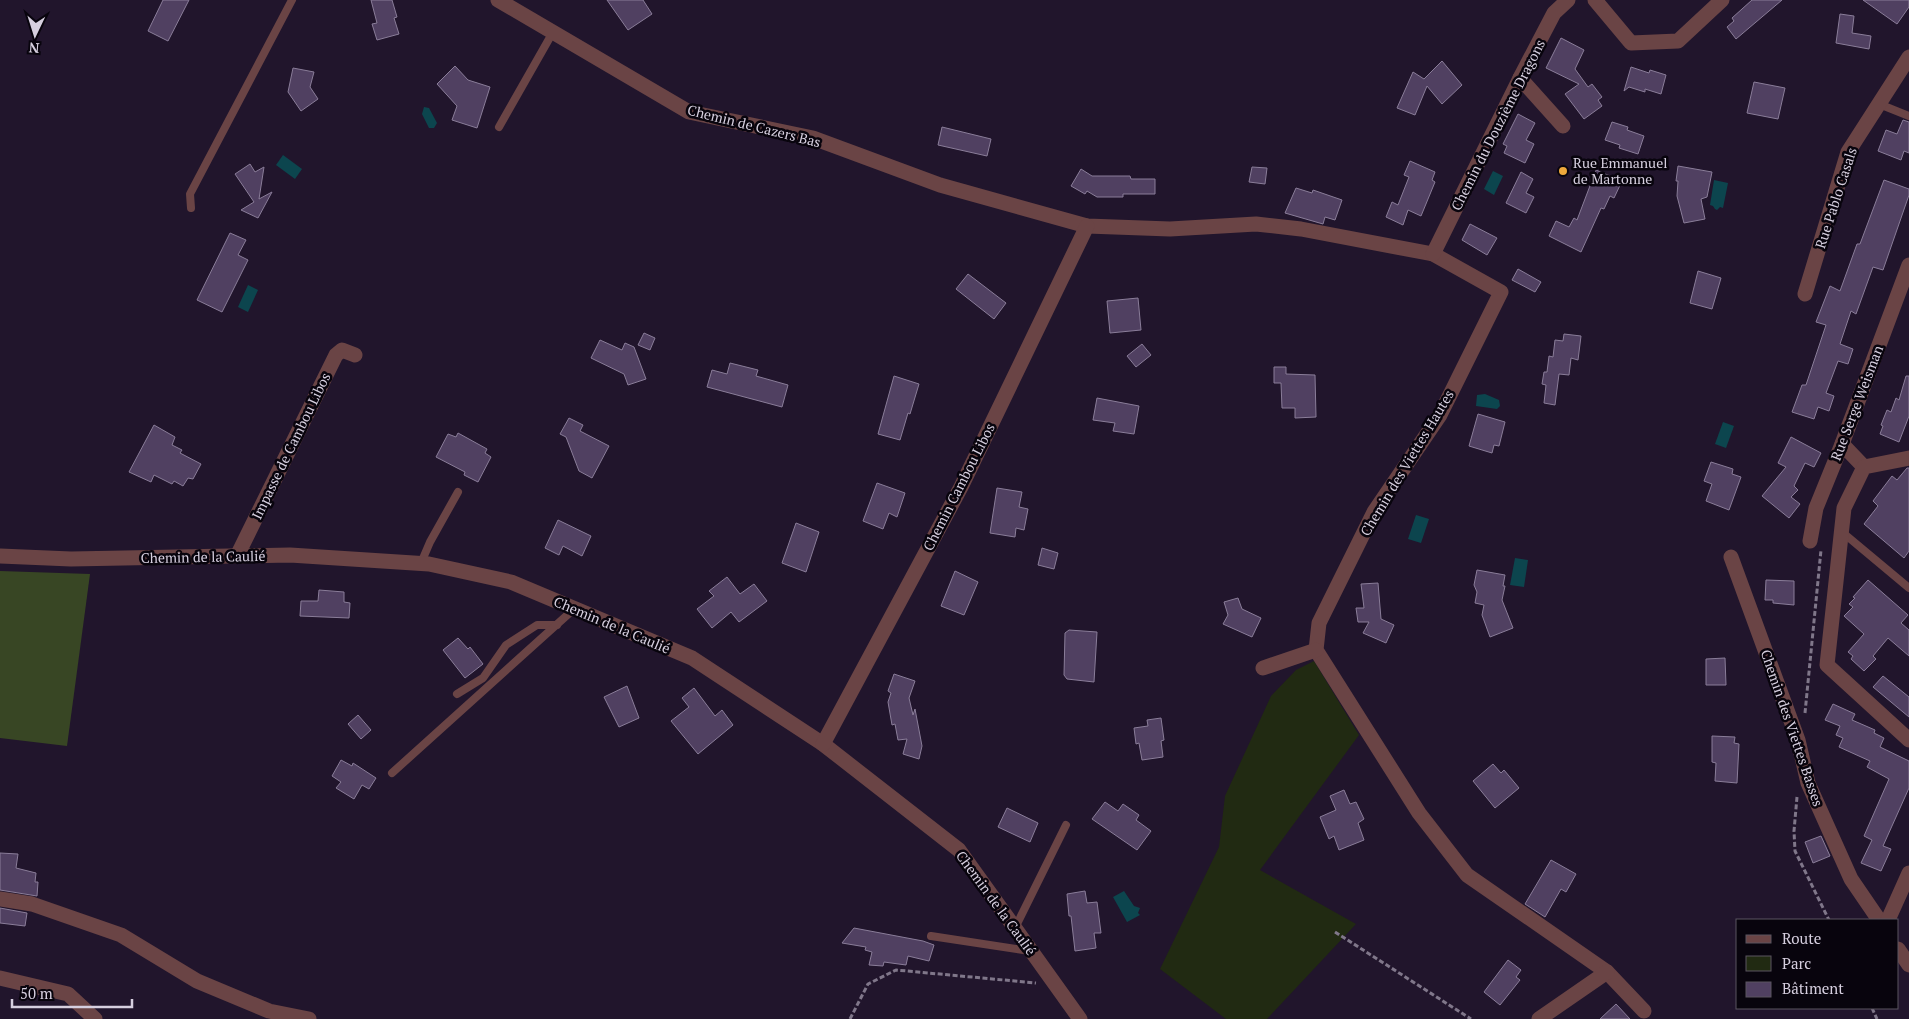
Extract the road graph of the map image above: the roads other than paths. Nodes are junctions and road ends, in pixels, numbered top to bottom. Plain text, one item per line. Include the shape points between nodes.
1 (292, 0) edge
2 (498, 0) edge
3 (1568, 0) edge
4 (1595, 0) edge
5 (1722, 0) edge
6 (553, 32) junction
7 (1909, 57) edge
8 (1520, 78) junction
9 (1879, 104) junction
10 (1909, 116) edge
11 (1563, 126) dead end
12 (499, 127) dead end
13 (191, 208) dead end
14 (1087, 226) junction
15 (1433, 254) junction
16 (1909, 265) edge
17 (1805, 294) dead end
18 (355, 355) dead end
19 (1842, 444) junction
20 (1909, 458) edge
21 (1864, 467) junction
22 (458, 492) dead end
23 (1840, 530) junction
24 (1810, 541) dead end
25 (0, 556) edge
26 (237, 556) junction
27 (1731, 557) dead end
28 (421, 563) junction
29 (1909, 588) edge
30 (574, 609) junction
31 (556, 625) junction
32 (1316, 650) junction
33 (1264, 668) dead end
34 (457, 694) dead end
35 (1909, 740) edge
36 (823, 744) junction
37 (392, 773) dead end
38 (1066, 825) dead end
39 (1909, 873) edge
40 (0, 899) edge
41 (1878, 919) edge
42 (1888, 919) edge
43 (1015, 928) junction
44 (931, 936) dead end
45 (1899, 950) edge
46 (1032, 952) junction
47 (1909, 965) edge
48 (1607, 972) junction
49 (0, 978) edge
50 (1644, 1011) dead end
51 (94, 1019) edge
52 (309, 1019) edge
53 (1080, 1019) edge
54 (1539, 1019) edge

1 - 13 lane via 190,194
2 - 6 street, Chemin de Cazers Bas
3 - 8 street, Chemin du Douzième Dragons via 1554,13
4 - 5 street via 1631,43 1678,41
6 - 12 lane
6 - 14 street, Chemin de Cazers Bas via 689,112 813,138 940,185
7 - 9 street, Rue Pablo Casals
8 - 11 street
8 - 15 street, Chemin du Douzième Dragons
9 - 10 lane
9 - 17 street, Rue Pablo Casals via 1848,152
14 - 15 street, Chemin des Viettes Hautes via 1170,229 1256,224 1301,229
14 - 36 street, Chemin Cambou Libos via 961,487
15 - 32 street, Chemin des Viettes Hautes via 1501,292 1440,414 1374,512 1319,623
16 - 19 street, Rue Serge Weisman
18 - 26 street, Impasse de Cambou Libos via 342,350 336,355
19 - 21 street
19 - 24 street, Rue Serge Weisman via 1816,508
20 - 21 street
21 - 23 street via 1844,508
22 - 28 lane
23 - 29 lane
23 - 35 street via 1827,665
25 - 26 street, Chemin de la Caulié via 71,559
26 - 28 street, Chemin de la Caulié via 290,555
27 - 41 street, Chemin des Viettes Basses via 1798,740 1808,783 1851,879
28 - 30 street, Chemin de la Caulié via 511,582
30 - 31 lane
30 - 36 street, Chemin de la Caulié via 692,658
31 - 34 lane via 537,625 506,645 484,678
31 - 37 lane
32 - 33 street
32 - 48 street via 1419,813 1467,875
36 - 43 street, Chemin de la Caulié via 959,850
38 - 43 lane
39 - 42 street
40 - 52 street via 32,904 121,935 196,981 269,1011
43 - 46 street, Chemin de la Caulié
44 - 46 lane
45 - 47 street
46 - 53 street, Chemin de la Caulié
48 - 50 street
48 - 54 street
49 - 51 street via 68,994

